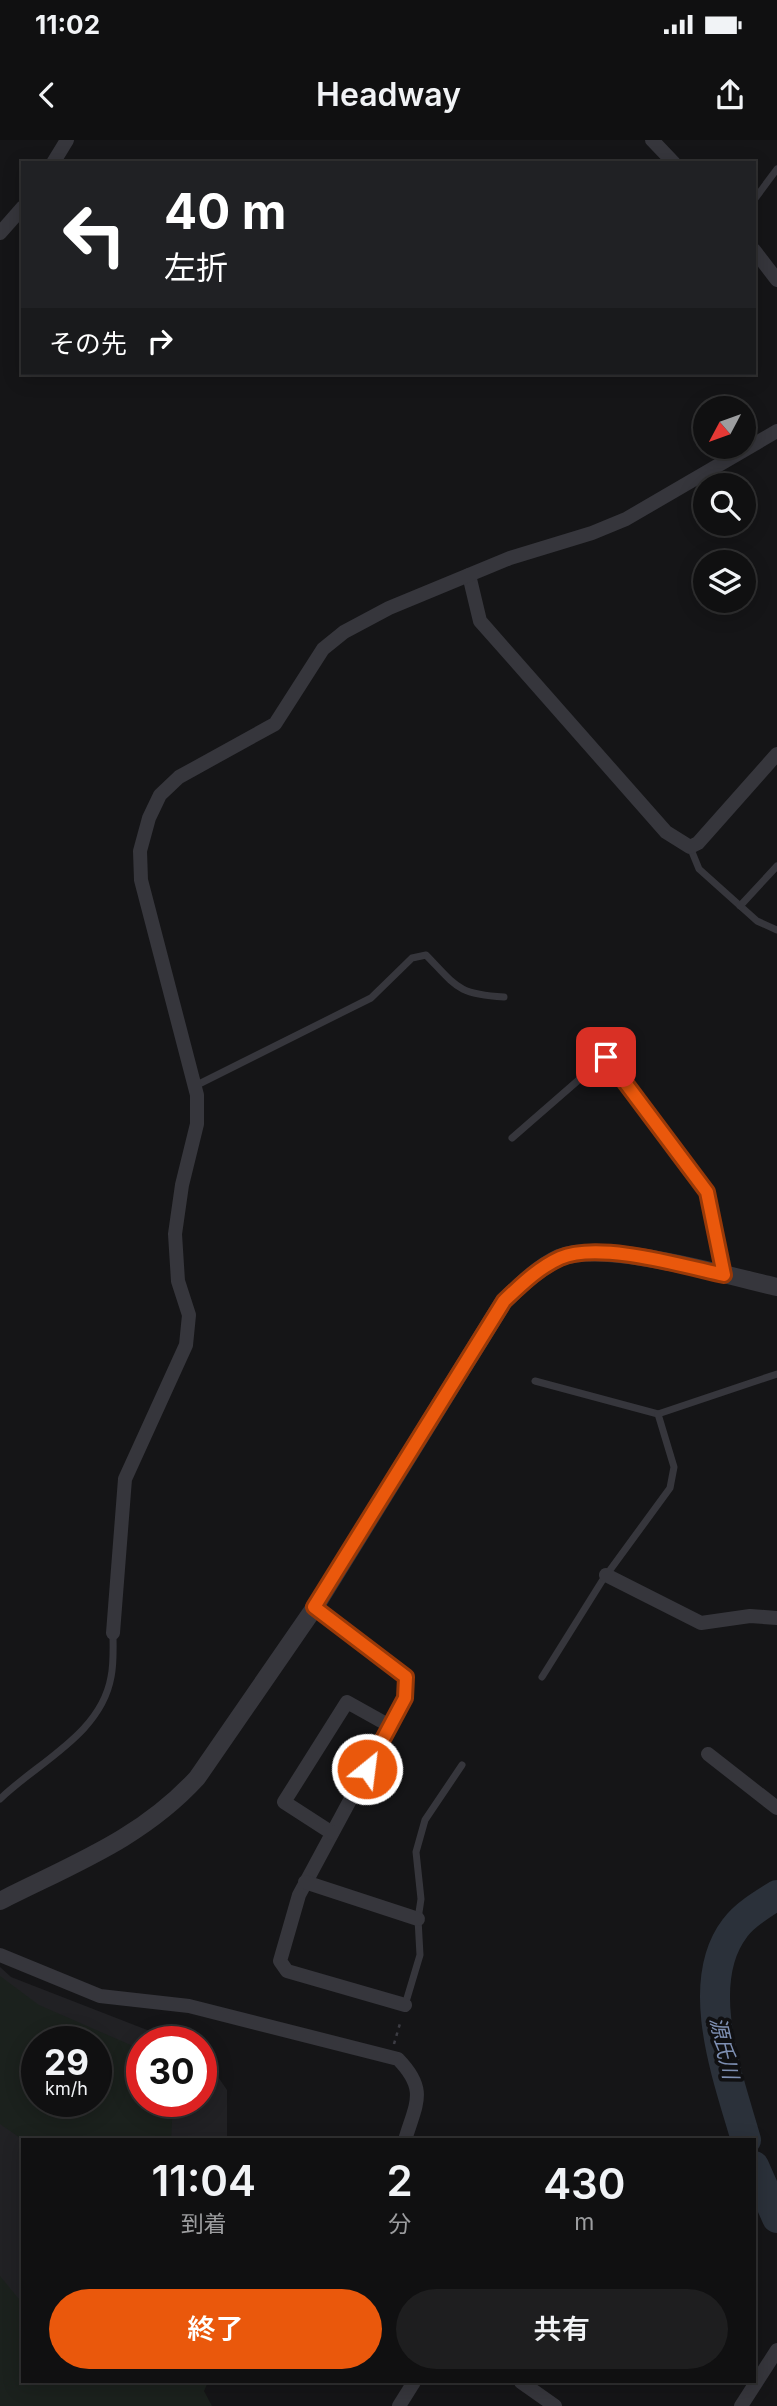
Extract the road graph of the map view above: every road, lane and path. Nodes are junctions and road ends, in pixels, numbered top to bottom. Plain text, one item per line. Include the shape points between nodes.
1 (67, 140) edge
2 (638, 140) edge
3 (656, 145) edge
4 (54, 161) edge
5 (672, 161) edge
6 (777, 169) edge
7 (756, 197) edge
8 (21, 209) edge
9 (0, 233) edge
10 (756, 253) edge
11 (777, 280) edge
12 (777, 431) edge
13 (469, 575) junction
14 (777, 754) edge
15 (690, 847) junction
16 (777, 866) edge
17 (740, 906) junction
18 (777, 930) edge
19 (504, 998) dead end
20 (195, 1086) junction
21 (512, 1138) dead end
22 (724, 1275) junction
23 (777, 1287) edge
24 (777, 1374) edge
25 (535, 1381) dead end
26 (659, 1414) junction
27 (606, 1575) junction
28 (314, 1607) junction
29 (777, 1618) edge
30 (113, 1633) joint
31 (542, 1677) dead end
32 (390, 1726) junction
33 (708, 1754) dead end
34 (462, 1765) dead end
35 (0, 1799) edge
36 (777, 1808) edge
37 (332, 1833) junction
38 (305, 1882) junction
39 (0, 1901) edge
40 (418, 1919) junction
41 (0, 1955) edge
42 (405, 2006) junction
43 (390, 2057) junction
44 (406, 2138) edge
45 (777, 2350) edge
46 (413, 2383) edge
47 (522, 2383) edge
48 (756, 2383) edge
49 (756, 2383) edge
50 (399, 2406) edge
51 (555, 2406) edge
52 (741, 2406) edge

1 - 4 street
2 - 3 street
3 - 5 street
6 - 7 lane
8 - 9 street
10 - 11 street
12 - 13 street via 626,519
13 - 15 street via 480,621 666,832
13 - 20 street via 344,632 323,649 275,724 180,777 160,795 140,851 141,880
14 - 15 street via 698,844
15 - 17 lane via 699,869
16 - 17 lane
17 - 18 lane
19 - 20 lane via 474,996 459,989 426,955 412,958 371,998
20 - 30 street via 197,1124 175,1234 177,1281 189,1315 186,1345 125,1479
21 - 22 lane via 606,1057 707,1192
22 - 23 street
22 - 28 street via 634,1255 589,1253 561,1257 528,1278 504,1301
24 - 26 lane
25 - 26 lane
26 - 27 lane via 674,1467 670,1488
27 - 29 street via 701,1623 750,1616
27 - 31 lane
28 - 32 street via 406,1677 405,1698
28 - 39 street via 177,1800 130,1836
30 - 35 lane via 111,1677 102,1706 81,1732
32 - 37 street
32 - 37 street via 347,1702 284,1802
33 - 36 street
34 - 40 lane via 425,1820 416,1852 421,1899
37 - 38 street
38 - 40 street
38 - 42 street via 280,1961 287,1971
40 - 42 lane via 420,1955
41 - 43 street via 100,1996 189,2006
42 - 43 path
43 - 44 street via 413,2074 417,2084 418,2097
45 - 49 street
46 - 50 street
47 - 51 street
48 - 52 street

